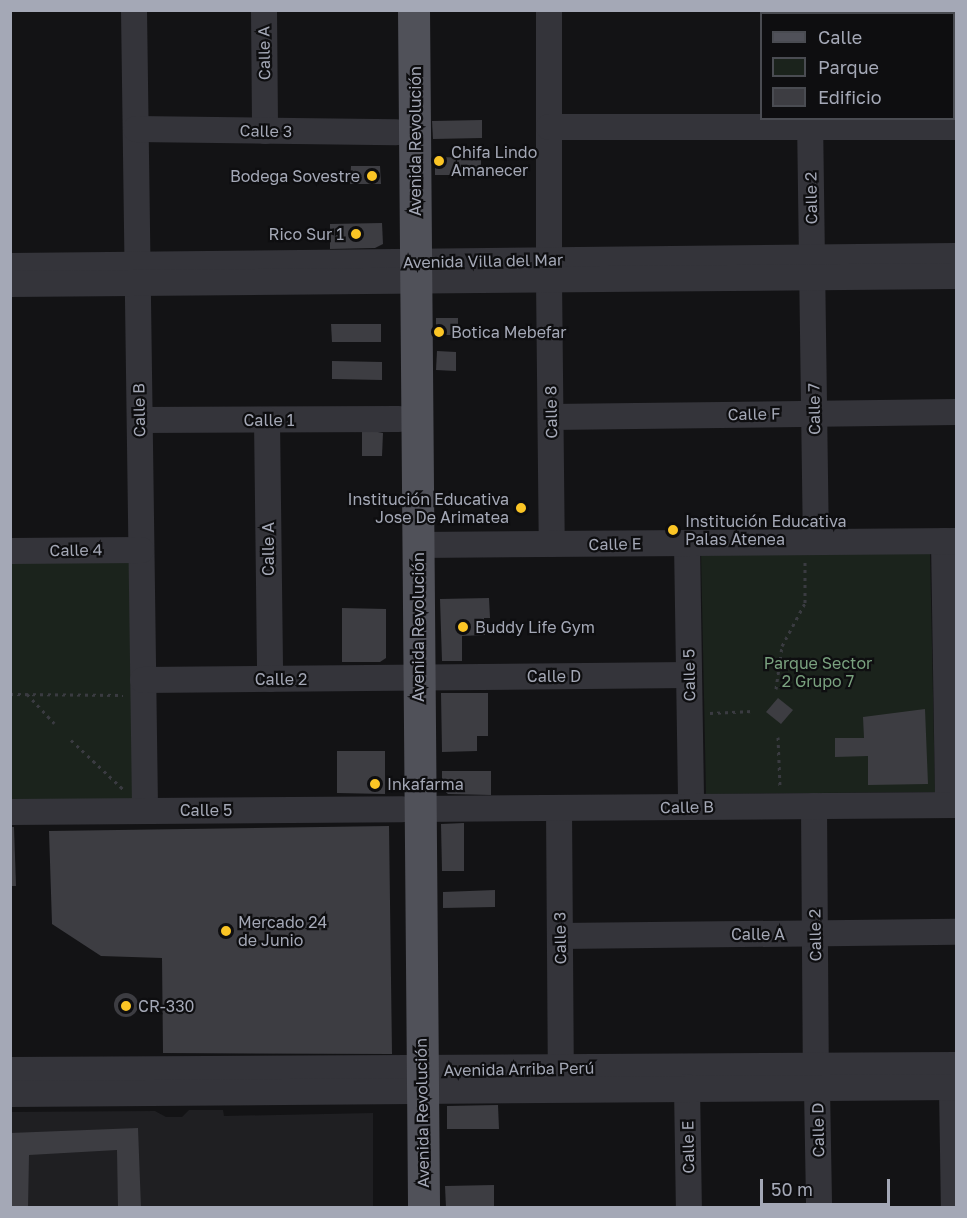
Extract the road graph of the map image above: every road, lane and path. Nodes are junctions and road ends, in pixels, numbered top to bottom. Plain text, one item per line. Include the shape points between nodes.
1 (134, 10) edge
2 (264, 10) edge
3 (395, 10) edge
4 (414, 10) edge
5 (549, 10) edge
6 (810, 123) edge
7 (549, 127) junction
8 (957, 127) edge
9 (136, 129) junction
10 (265, 131) junction
11 (396, 132) junction
12 (957, 256) edge
13 (10, 266) edge
14 (812, 267) junction
15 (549, 270) junction
16 (406, 271) junction
17 (138, 273) junction
18 (957, 276) edge
19 (10, 284) edge
20 (957, 412) edge
21 (814, 414) junction
22 (551, 417) junction
23 (399, 419) junction
24 (140, 420) junction
25 (267, 420) junction
26 (950, 541) edge
27 (687, 543) junction
28 (552, 544) junction
29 (418, 545) junction
30 (810, 549) junction
31 (141, 550) junction
32 (10, 551) edge
33 (951, 670) edge
34 (689, 675) junction
35 (409, 678) junction
36 (270, 679) junction
37 (143, 687) junction
38 (776, 689) dead end
39 (10, 694) edge
40 (27, 694) junction
41 (707, 702) dead end
42 (753, 711) dead end
43 (707, 713) junction
44 (54, 723) dead end
45 (708, 724) dead end
46 (778, 737) dead end
47 (71, 740) dead end
48 (791, 790) dead end
49 (952, 805) edge
50 (813, 806) junction
51 (691, 807) junction
52 (559, 808) junction
53 (409, 809) junction
54 (145, 810) junction
55 (10, 812) edge
56 (957, 932) edge
57 (815, 934) junction
58 (560, 936) junction
59 (561, 1068) junction
60 (10, 1070) edge
61 (817, 1076) junction
62 (413, 1080) junction
63 (955, 1080) edge
64 (687, 1088) junction
65 (10, 1094) edge
66 (406, 1208) edge
67 (424, 1208) edge
68 (688, 1208) edge
69 (819, 1208) edge
70 (954, 1208) edge

1 - 9 street, Calle B
2 - 10 street, Calle A
3 - 11 main road, Avenida Revolución
4 - 16 main road, Avenida Revolución
5 - 7 street
6 - 7 street
6 - 8 street
6 - 14 street, Calle 2
7 - 15 street
9 - 10 street, Calle 3
9 - 17 street, Calle B
10 - 11 street, Calle 3
11 - 16 main road, Avenida Revolución
12 - 14 street, Avenida Villa del Mar
13 - 17 street, Avenida Villa del Mar
14 - 15 street, Avenida Villa del Mar
14 - 18 street, Avenida Villa del Mar
14 - 21 street, Calle 7
15 - 16 street, Avenida Villa del Mar
15 - 22 street, Calle 8
16 - 17 street, Avenida Villa del Mar
16 - 23 main road, Avenida Revolución
16 - 29 main road, Avenida Revolución
17 - 19 street, Avenida Villa del Mar
17 - 24 street, Calle B
20 - 21 street, Calle F
21 - 22 street, Calle F
21 - 30 street, Calle 7
22 - 28 street, Calle 8
23 - 25 street, Calle 1
23 - 35 main road, Avenida Revolución
24 - 25 street, Calle 1
24 - 31 street, Calle B
25 - 36 street, Calle A
26 - 30 street, Calle E
26 - 33 street
27 - 28 street, Calle E
27 - 30 street, Calle E
27 - 34 street, Calle 5
28 - 29 street, Calle E
29 - 35 main road, Avenida Revolución
30 - 38 path via 805,603 782,646
31 - 32 street, Calle 4
31 - 37 street, Calle B
33 - 49 street
34 - 35 street, Calle D
34 - 51 street, Calle 5
35 - 36 street, Calle 2
35 - 53 main road, Avenida Revolución
36 - 37 street, Calle 2
37 - 40 path
37 - 54 street, Calle B
39 - 40 path
40 - 44 path
41 - 43 path
42 - 43 path
43 - 45 path
46 - 48 path via 780,790
47 - 54 path
49 - 50 street, Calle B
50 - 51 street, Calle B
50 - 57 street, Calle 2
51 - 52 street, Calle B
52 - 53 street, Calle B
52 - 58 street, Calle 3
53 - 54 street, Calle 5
53 - 62 main road, Avenida Revolución
54 - 55 street, Calle 5
56 - 57 street, Calle A
57 - 58 street, Calle A
57 - 61 street, Calle 2
58 - 59 street, Calle 3
59 - 61 street, Avenida Arriba Perú
59 - 62 street, Avenida Arriba Perú
60 - 62 street, Avenida Arriba Perú
61 - 63 street, Avenida Arriba Perú
61 - 64 street, Avenida Arriba Perú
61 - 69 street, Calle D
62 - 64 street, Avenida Arriba Perú
62 - 65 street, Avenida Arriba Perú
62 - 66 main road, Avenida Revolución
62 - 67 main road, Avenida Revolución
63 - 70 street
64 - 68 street, Calle E

